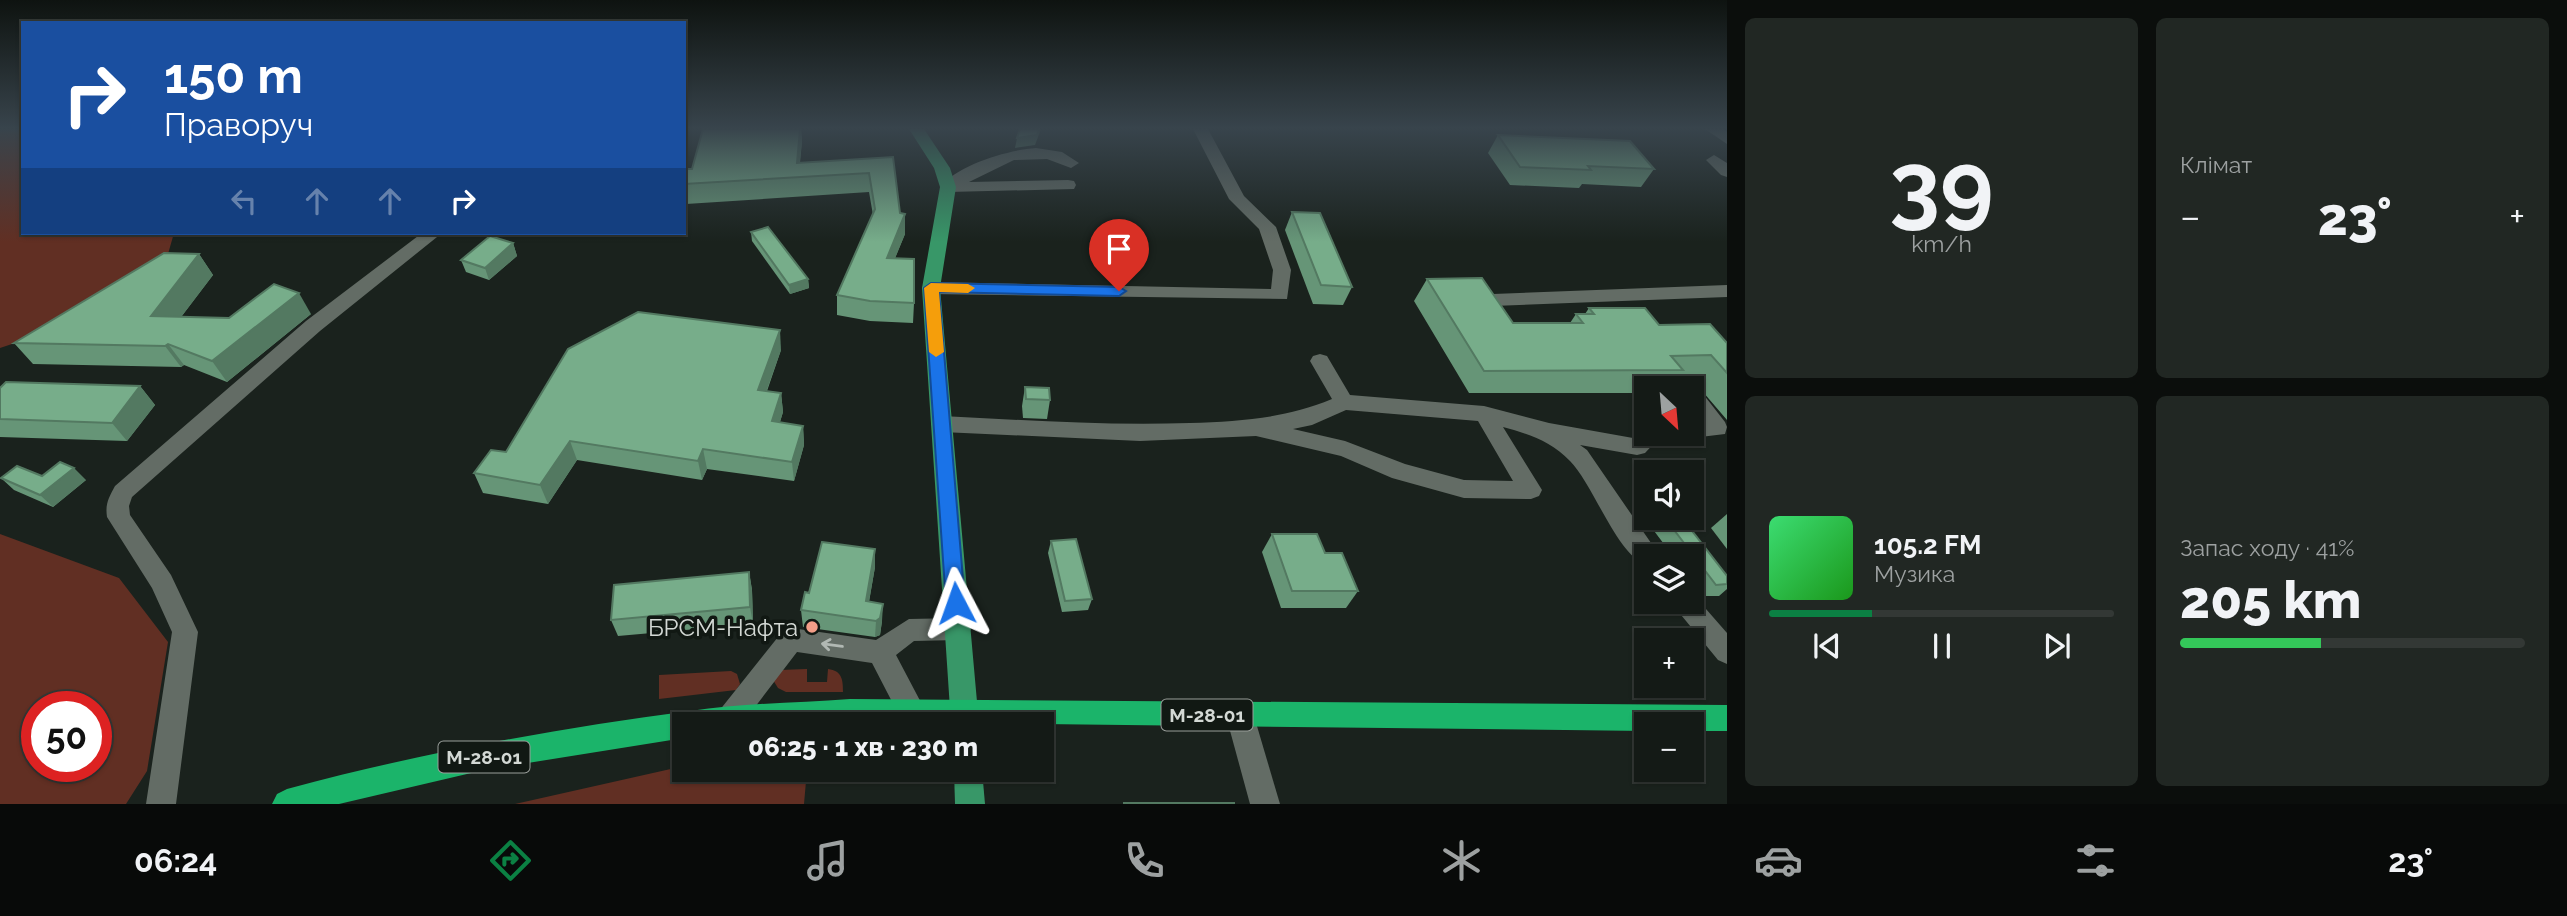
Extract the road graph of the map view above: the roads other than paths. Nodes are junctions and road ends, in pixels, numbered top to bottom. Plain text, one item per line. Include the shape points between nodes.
1 (941, 167) edge
2 (986, 167) edge
3 (1220, 167) edge
4 (1068, 185) dead end
5 (948, 187) junction
6 (430, 235) edge
7 (931, 288) junction
8 (1727, 291) edge
9 (1493, 300) edge
10 (1320, 361) dead end
11 (1344, 402) junction
12 (1704, 410) edge
13 (1484, 414) junction
14 (942, 424) junction
15 (1257, 428) junction
16 (1704, 429) edge
17 (1545, 430) junction
18 (1638, 446) edge
19 (1638, 544) edge
20 (1696, 614) edge
21 (958, 629) junction
22 (880, 652) junction
23 (1727, 652) edge
24 (735, 712) edge
25 (912, 712) edge
26 (964, 712) edge
27 (1240, 716) junction
28 (1054, 718) edge
29 (1724, 722) edge
30 (672, 727) edge
31 (969, 782) edge
32 (161, 804) edge
33 (286, 804) edge
34 (971, 804) edge
35 (1265, 804) edge

1 - 5 main road
2 - 5 street
3 - 7 street via 1237,199 1267,227 1282,270 1280,295
4 - 5 street
5 - 7 main road
6 - 32 street via 313,326 123,492 117,506 119,516 162,582 185,632
7 - 14 main road
8 - 9 street
10 - 11 street
11 - 13 street
11 - 15 street via 1304,419
12 - 16 street via 1717,428
13 - 15 street via 1531,489 1464,489 1401,472 1345,449
13 - 17 street
14 - 15 street via 1140,433
14 - 21 main road
17 - 18 street
17 - 19 street via 1579,456
20 - 23 street
21 - 22 street via 909,630
21 - 26 main road
22 -> 24 street via 791,639
22 - 25 street
27 - 28 highway, М-28-01
27 - 29 highway, М-28-01
27 - 35 street
30 - 33 highway, М-28-01 via 588,737 453,763
31 - 34 main road

